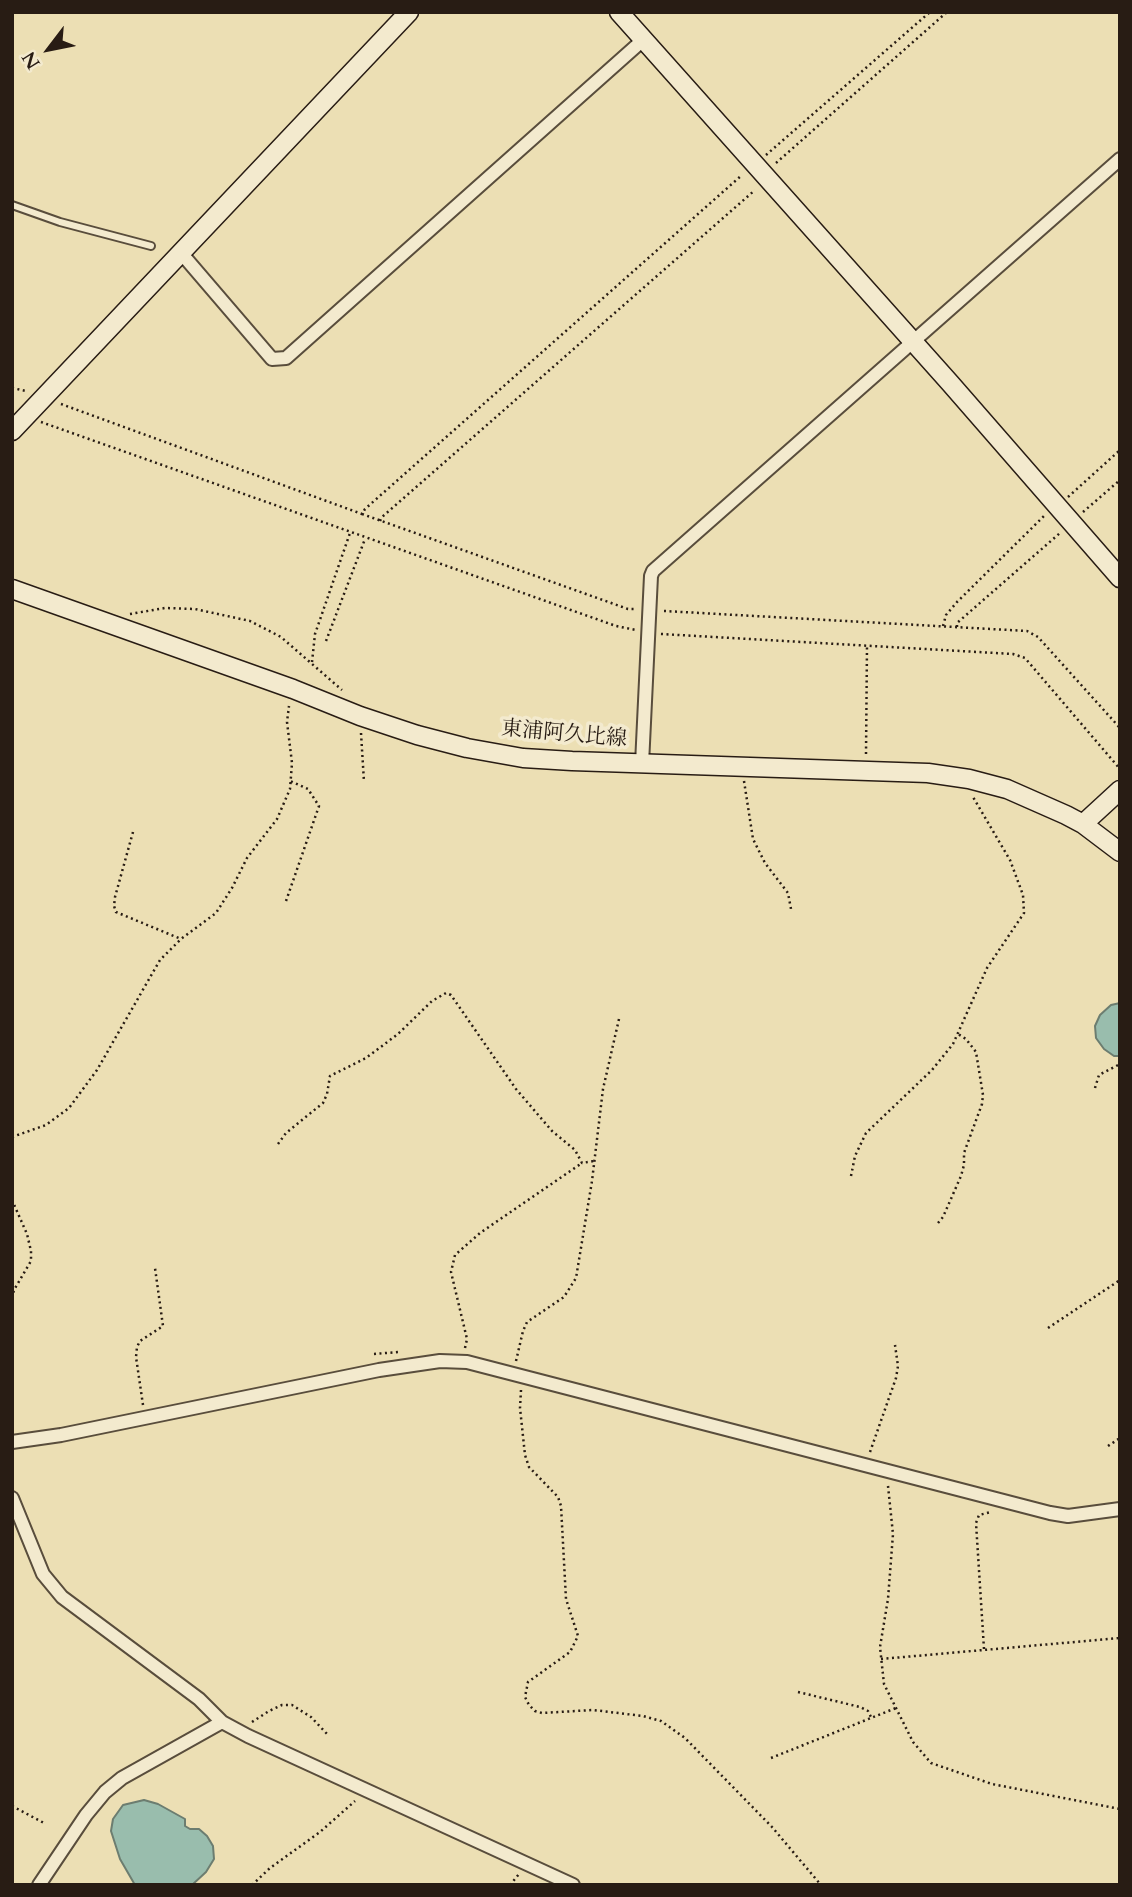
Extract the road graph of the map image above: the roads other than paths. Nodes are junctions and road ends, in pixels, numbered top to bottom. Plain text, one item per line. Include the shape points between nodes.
1 (409, 12) edge
2 (619, 12) edge
3 (643, 40) junction
4 (1120, 159) edge
5 (12, 205) edge
6 (151, 246) dead end
7 (182, 254) junction
8 (914, 343) junction
9 (12, 431) edge
10 (1120, 578) edge
11 (12, 589) edge
12 (642, 764) junction
13 (1120, 790) edge
14 (1083, 824) junction
15 (1120, 852) edge
16 (12, 1442) edge
17 (12, 1498) edge
18 (1120, 1509) edge
19 (222, 1722) junction
20 (39, 1885) edge
21 (573, 1885) edge

1 - 7 street
2 - 3 street
3 - 7 street via 286,358 272,359
3 - 8 street
4 - 8 street
5 - 6 lane
7 - 9 street via 42,399 32,419
8 - 10 street
8 - 12 street via 653,570
11 - 12 street, 東浦阿久比線 via 416,735 523,758
12 - 14 street, 東浦阿久比線 via 928,773 1007,789
13 - 14 street
14 - 15 street, 東浦阿久比線
16 - 18 street via 379,1370 463,1362 1021,1506 1068,1516
17 - 19 street via 43,1574 62,1597 199,1699
19 - 20 street via 105,1792
19 - 21 street

